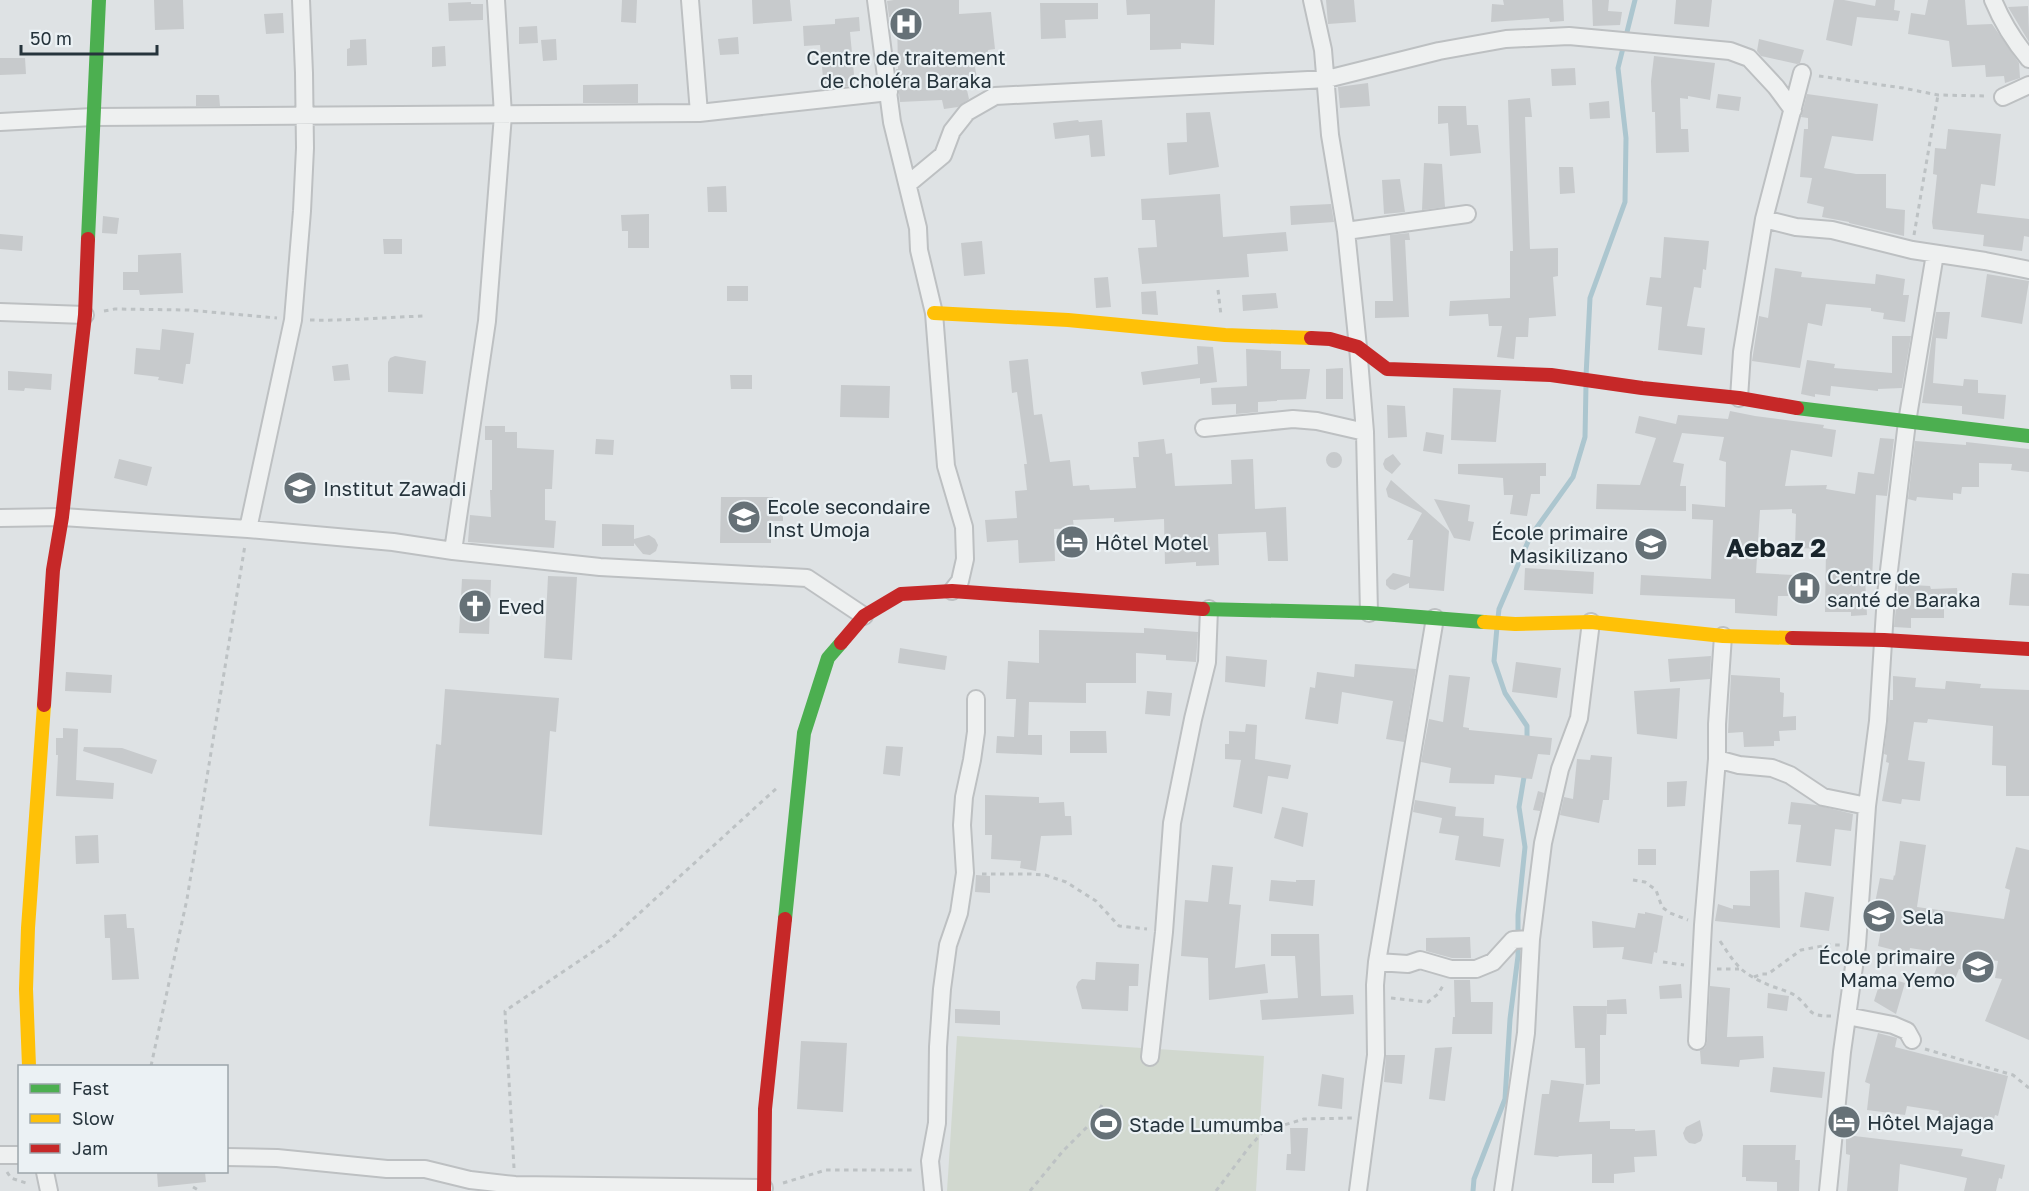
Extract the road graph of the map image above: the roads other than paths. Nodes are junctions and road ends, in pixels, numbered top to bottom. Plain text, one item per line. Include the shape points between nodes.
1 (99, 0) edge
2 (301, 0) edge
3 (496, 0) edge
4 (690, 0) edge
5 (876, 0) edge
6 (1312, 0) edge
7 (1993, 0) edge
8 (2029, 58) edge
9 (1803, 73) road end
10 (1327, 79) junction
11 (2029, 85) edge
12 (889, 92) junction
13 (2003, 97) road end
14 (1793, 110) junction
15 (699, 112) junction
16 (503, 115) junction
17 (93, 117) junction
18 (305, 117) junction
19 (0, 122) edge
20 (908, 184) junction
21 (1467, 214) dead end
22 (1764, 219) junction
23 (1346, 231) junction
24 (1935, 254) junction
25 (2029, 270) edge
26 (0, 312) edge
27 (934, 312) junction
28 (85, 315) junction
29 (1358, 347) junction
30 (1739, 398) junction
31 (1906, 422) junction
32 (1204, 428) dead end
33 (1365, 432) junction
34 (2029, 436) edge
35 (62, 517) junction
36 (0, 518) edge
37 (248, 529) junction
38 (453, 551) junction
39 (952, 591) junction
40 (1209, 609) junction
41 (1369, 613) junction
42 (864, 616) junction
43 (1435, 618) junction
44 (1591, 622) junction
45 (1723, 636) junction
46 (1884, 639) junction
47 (2029, 649) edge
48 (976, 699) dead end
49 (1717, 759) junction
50 (1867, 806) junction
51 (1531, 939) junction
52 (1377, 962) junction
53 (1847, 1016) junction
54 (1912, 1040) road end
55 (1697, 1041) dead end
56 (1150, 1057) dead end
57 (29, 1065) edge
58 (18, 1156) edge
59 (228, 1157) edge
60 (1, 1160) edge
61 (45, 1173) edge
62 (764, 1190) edge
63 (49, 1191) edge
64 (933, 1191) edge
65 (1358, 1191) edge
66 (1503, 1191) edge
67 (1828, 1191) edge

1 - 17 street
2 - 18 street
3 - 16 street
4 - 15 street
5 - 12 street
6 - 10 street
7 - 8 street via 2002,21
9 - 14 street
10 - 14 street via 1495,41 1569,36 1730,51 1749,58
10 - 20 street via 994,96 967,112 952,130 943,155
10 - 23 street via 1330,135
11 - 13 street
12 - 15 street
12 - 20 street via 892,122
14 - 22 street
15 - 16 street
16 - 18 street
16 - 38 street via 487,321
17 - 18 street
17 - 19 street
17 - 28 street
18 - 37 street via 293,320
20 - 27 street
21 - 23 street
22 - 24 street
22 - 30 street via 1742,352
23 - 29 street
24 - 25 street
24 - 31 street
26 - 28 street
27 - 29 street via 1225,335 1330,339
27 - 39 street via 946,466 964,526 965,559 960,581
28 - 35 street
29 - 30 street via 1387,369 1551,375
29 - 33 street
30 - 31 street
31 - 34 street
31 - 46 street
32 - 33 street via 1293,419
33 - 41 street
35 - 36 street
35 - 37 street
35 - 57 street via 53,570 28,928
37 - 38 street
38 - 42 street via 600,567 807,578
39 - 40 street
39 - 42 street via 900,594
40 - 41 street
40 - 56 street via 1208,662 1192,719 1172,823
41 - 43 street
42 - 62 street via 828,658 804,733 765,1109
43 - 44 street via 1515,624
43 - 52 street
44 - 45 street
44 - 51 street via 1579,718 1560,769 1543,843
45 - 46 street
45 - 49 street
46 - 47 street
46 - 50 street
48 - 64 street via 962,825 965,873 942,989 937,1123 930,1161
49 - 50 street via 1772,768 1823,797
49 - 55 street
50 - 53 street via 1857,945
51 - 52 street via 1513,940 1493,962 1476,969 1451,969 1420,960 1408,964
51 - 66 street via 1526,1033
52 - 65 street via 1376,1055
53 - 54 street via 1893,1025 1906,1031
53 - 67 street
58 - 60 street
59 - 62 street via 424,1169 515,1185
61 - 63 street

